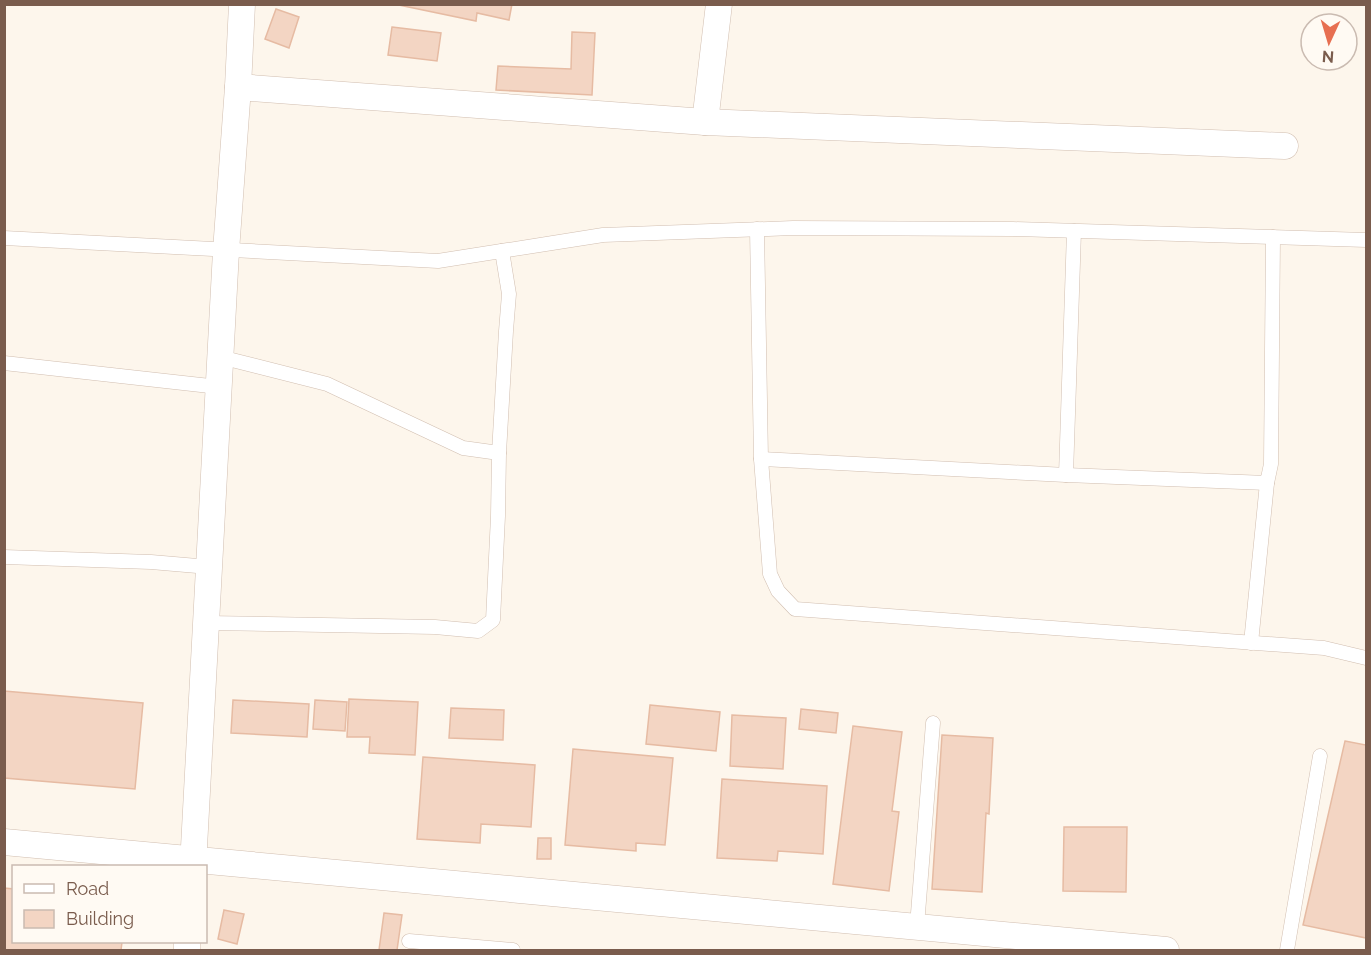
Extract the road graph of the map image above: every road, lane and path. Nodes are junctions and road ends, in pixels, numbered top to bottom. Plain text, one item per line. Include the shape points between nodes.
1 (242, 4) edge
2 (719, 4) edge
3 (238, 87) junction
4 (705, 122) junction
5 (1285, 146) dead end
6 (757, 229) junction
7 (1074, 231) junction
8 (1273, 237) junction
9 (4, 238) edge
10 (1366, 240) edge
11 (226, 251) junction
12 (502, 251) junction
13 (220, 357) junction
14 (4, 363) edge
15 (219, 387) junction
16 (500, 453) junction
17 (761, 459) junction
18 (1066, 475) junction
19 (1267, 483) junction
20 (4, 557) edge
21 (209, 567) junction
22 (206, 623) junction
23 (1251, 643) junction
24 (1366, 658) edge
25 (933, 723) dead end
26 (1320, 756) dead end
27 (4, 842) edge
28 (193, 863) edge
29 (917, 926) junction
30 (409, 941) dead end
31 (513, 951) edge
32 (1166, 951) edge
33 (1287, 951) edge

1 - 3 street
2 - 4 street
3 - 4 street
3 - 11 street
4 - 5 street
6 - 7 lane
6 - 12 lane via 603,236
6 - 17 lane
7 - 8 lane
7 - 18 lane
8 - 10 lane
8 - 19 lane via 1271,464
9 - 11 lane
11 - 12 lane via 438,261
11 - 13 street
12 - 16 lane via 509,294
13 - 15 street
13 - 16 lane via 327,384 463,448
14 - 15 lane
15 - 21 street
16 - 22 lane via 493,620 478,631
17 - 18 lane
17 - 23 lane via 770,574 778,591 795,609
18 - 19 lane
19 - 23 lane
20 - 21 lane
21 - 22 street
22 - 28 street
23 - 24 lane via 1324,648
25 - 29 lane
26 - 33 lane
27 - 28 street
28 - 29 street
29 - 32 street
30 - 31 lane

